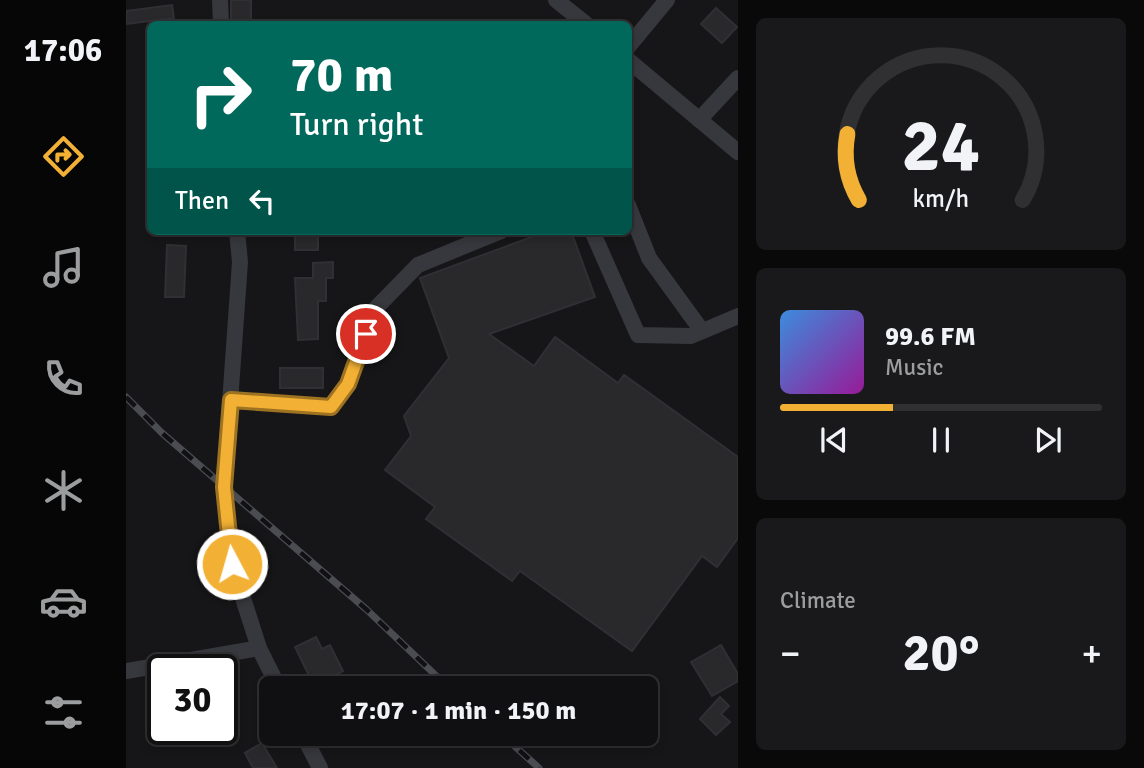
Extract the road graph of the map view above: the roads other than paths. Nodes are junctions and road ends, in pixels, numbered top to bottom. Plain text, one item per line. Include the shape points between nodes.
1 (220, 0) edge
2 (556, 0) edge
3 (667, 0) edge
4 (221, 21) edge
5 (582, 21) edge
6 (632, 42) edge
7 (632, 63) edge
8 (738, 78) edge
9 (699, 120) junction
10 (738, 152) edge
11 (632, 215) edge
12 (237, 235) edge
13 (491, 235) edge
14 (595, 235) edge
15 (738, 316) edge
16 (702, 331) junction
17 (231, 400) junction
18 (259, 648) junction
19 (126, 671) edge
20 (273, 676) edge
21 (309, 746) edge
22 (320, 768) edge

1 - 4 street
2 - 5 street
3 - 6 street
7 - 9 street
8 - 9 street
9 - 10 street
11 - 16 street via 649,258
12 - 17 street via 240,262
13 - 17 street via 418,265 375,309 348,384 331,407
14 - 16 street via 638,335 691,336
15 - 16 street
17 - 18 street via 224,487 232,564
18 - 19 street
18 - 20 street
21 - 22 street

